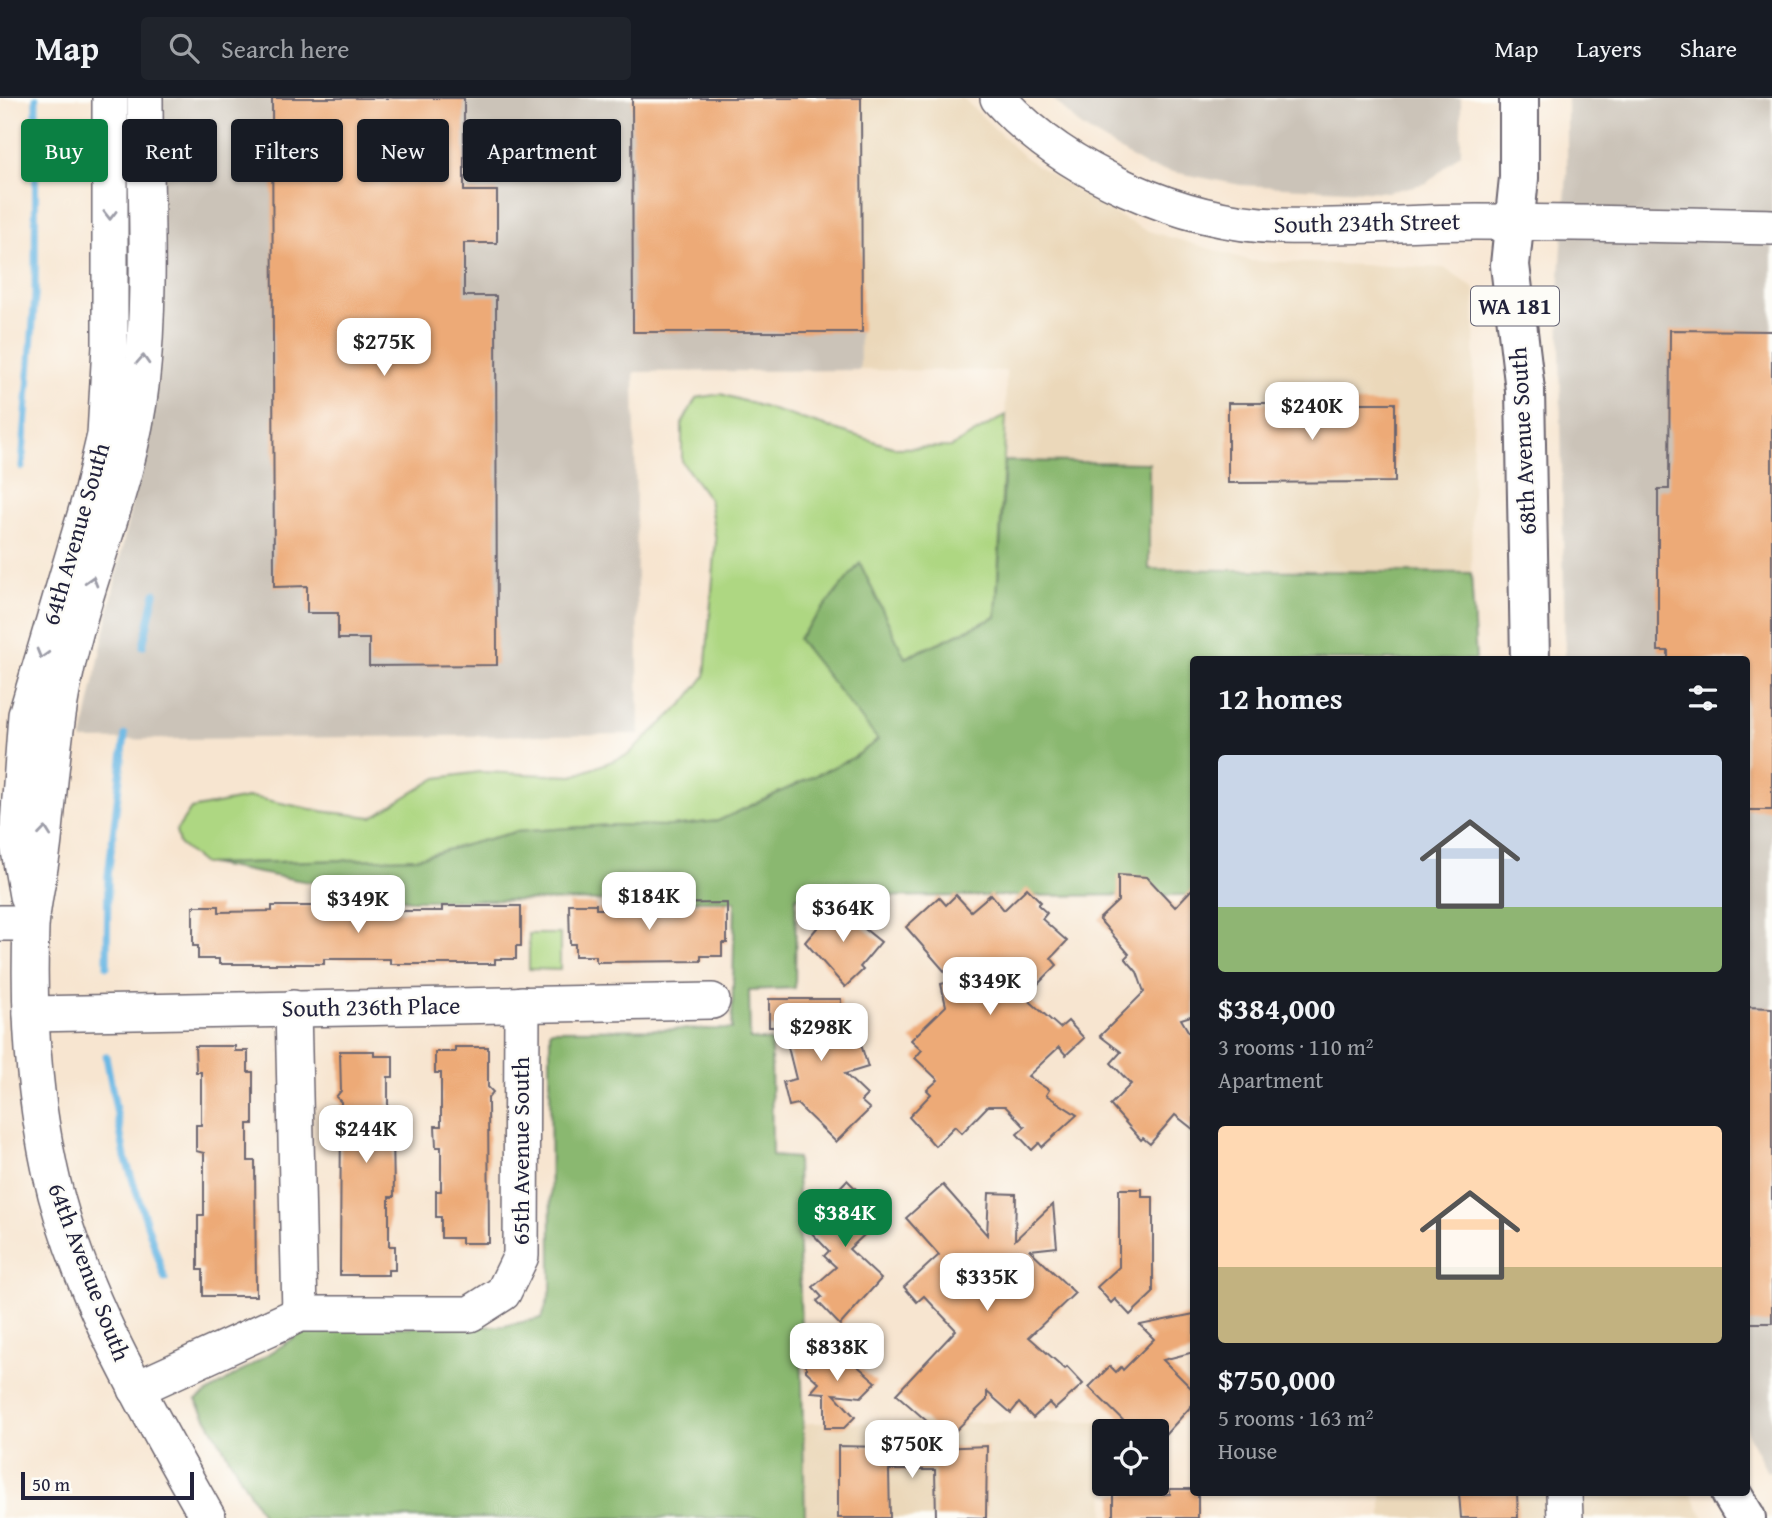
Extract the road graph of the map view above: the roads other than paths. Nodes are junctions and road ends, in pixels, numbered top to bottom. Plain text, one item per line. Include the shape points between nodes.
1 (110, 98) edge
2 (145, 98) edge
3 (998, 98) edge
4 (1519, 98) edge
5 (1514, 222) junction
6 (1772, 227) edge
7 (1530, 656) edge
8 (16, 923) edge
9 (712, 1001) dead end
10 (522, 1004) junction
11 (293, 1008) junction
12 (31, 1014) junction
13 (300, 1314) junction
14 (136, 1389) junction
15 (1564, 1496) edge
16 (1733, 1496) edge
17 (208, 1518) edge
18 (1566, 1518) edge
19 (1746, 1518) edge

1 -> 8 street, 64th Avenue South via 110,346 105,435 26,715
8 -> 2 street, 64th Avenue South via 66,670 125,469 141,388
3 - 5 street, South 234th Street via 1061,152 1119,186 1217,220 1279,226
4 - 5 main road, 68th Avenue South / WA 181
5 - 6 street, South 234th Street
5 - 7 main road, 68th Avenue South / WA 181 via 1510,265 1525,390
8 - 12 street, 64th Avenue South
9 - 10 street, South 236th Place
10 - 11 street, South 236th Place
10 - 13 street, 65th Avenue South via 521,1256 503,1293 470,1314
11 - 12 street, South 236th Place
11 - 13 street
12 - 14 street, 64th Avenue South via 39,1096 59,1206 100,1316
13 - 14 street
14 - 17 street, 64th Avenue South
15 - 18 street
16 - 19 main road

